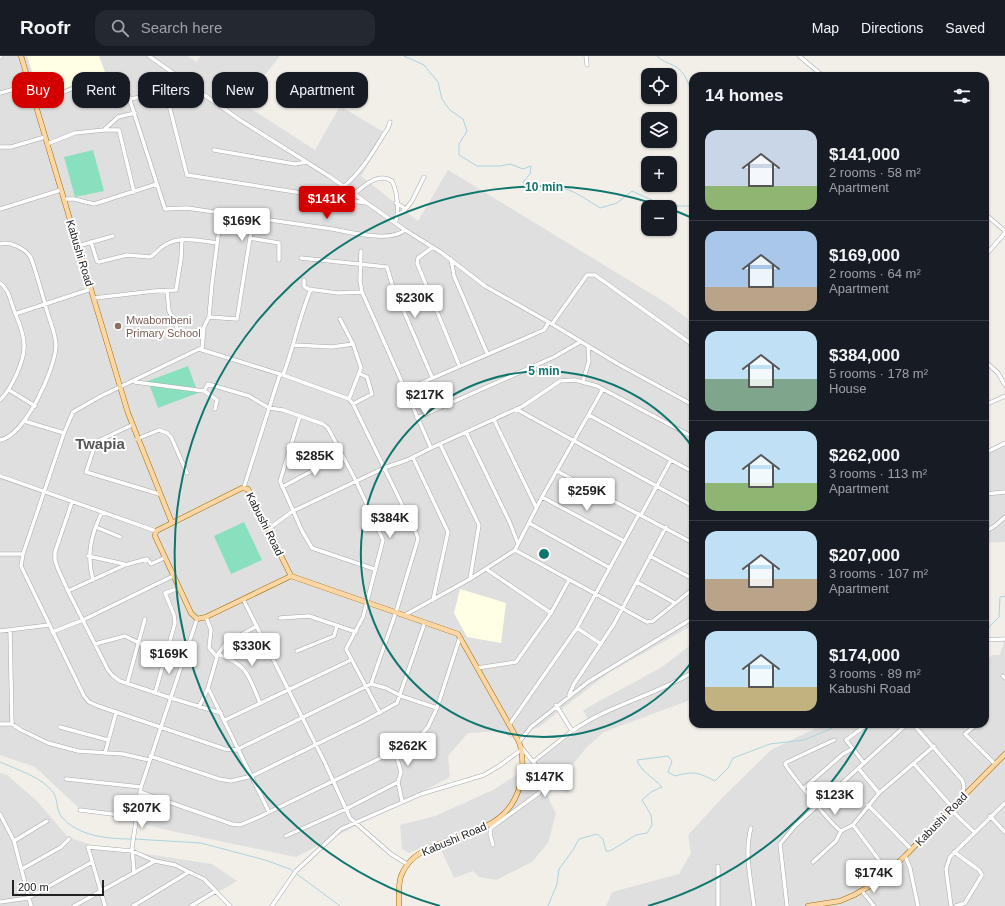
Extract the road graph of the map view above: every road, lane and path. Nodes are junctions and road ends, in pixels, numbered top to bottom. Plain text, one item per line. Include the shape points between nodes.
1 (21, 56) edge
2 (149, 56) edge
3 (586, 56) edge
4 (799, 56) edge
5 (587, 65) dead end
6 (25, 72) edge
7 (818, 72) edge
8 (12, 90) edge
9 (0, 93) edge
10 (130, 99) joint
11 (36, 108) edge
12 (134, 113) junction
13 (390, 122) dead end
14 (104, 130) junction
15 (45, 137) junction
16 (47, 144) junction
17 (0, 147) edge
18 (214, 150) dead end
19 (307, 162) junction
20 (424, 177) dead end
21 (156, 184) junction
22 (343, 187) junction
23 (61, 190) junction
24 (134, 192) junction
25 (354, 194) junction
26 (64, 199) junction
27 (366, 203) junction
28 (396, 203) junction
29 (0, 209) edge
30 (404, 211) junction
31 (221, 213) junction
32 (397, 216) junction
33 (989, 218) edge
34 (252, 219) junction
35 (395, 223) junction
36 (405, 230) junction
37 (1005, 232) edge
38 (113, 236) dead end
39 (250, 238) junction
40 (182, 239) junction
41 (91, 242) junction
42 (217, 243) junction
43 (0, 244) edge
44 (78, 246) junction
45 (433, 247) junction
46 (361, 251) dead end
47 (989, 251) edge
48 (301, 258) dead end
49 (451, 259) junction
50 (279, 260) dead end
51 (361, 265) junction
52 (304, 280) dead end
53 (0, 283) edge
54 (91, 288) junction
55 (311, 289) junction
56 (168, 291) junction
57 (362, 292) junction
58 (94, 298) junction
59 (45, 304) junction
60 (15, 314) junction
61 (209, 317) junction
62 (340, 318) dead end
63 (551, 323) junction
64 (178, 330) dead end
65 (580, 342) junction
66 (689, 342) edge
67 (353, 344) junction
68 (294, 345) junction
69 (588, 346) junction
70 (202, 349) junction
71 (487, 353) junction
72 (459, 365) junction
73 (989, 365) edge
74 (360, 374) junction
75 (282, 375) junction
76 (432, 377) junction
77 (583, 381) junction
78 (134, 382) junction
79 (1005, 385) edge
80 (121, 388) junction
81 (603, 389) junction
82 (9, 390) junction
83 (405, 390) junction
84 (204, 391) junction
85 (1005, 396) edge
86 (348, 399) junction
87 (0, 400) edge
88 (989, 403) edge
89 (353, 404) junction
90 (689, 404) edge
91 (35, 406) junction
92 (269, 408) junction
93 (215, 409) dead end
94 (516, 409) junction
95 (589, 414) junction
96 (300, 416) junction
97 (417, 418) junction
98 (494, 420) junction
99 (24, 421) junction
100 (132, 425) junction
101 (466, 432) junction
102 (689, 433) edge
103 (64, 434) junction
104 (137, 439) junction
105 (0, 440) edge
106 (575, 441) junction
107 (1005, 443) edge
108 (440, 444) junction
109 (431, 448) junction
110 (989, 451) edge
111 (342, 455) junction
112 (413, 458) junction
113 (671, 460) junction
114 (384, 468) junction
115 (689, 470) edge
116 (557, 471) junction
117 (187, 473) dead end
118 (0, 476) edge
119 (356, 481) junction
120 (656, 486) junction
121 (244, 487) junction
122 (282, 487) junction
123 (1005, 492) edge
124 (44, 493) junction
125 (160, 494) junction
126 (989, 494) edge
127 (542, 497) junction
128 (72, 502) junction
129 (689, 504) edge
130 (536, 507) junction
131 (293, 511) junction
132 (102, 512) junction
133 (640, 514) junction
134 (1005, 517) edge
135 (172, 523) junction
136 (529, 523) junction
137 (96, 527) junction
138 (666, 528) junction
139 (268, 529) junction
140 (989, 529) edge
141 (156, 531) junction
142 (120, 537) dead end
143 (624, 541) junction
144 (689, 541) edge
145 (518, 544) junction
146 (515, 550) junction
147 (0, 554) edge
148 (23, 554) junction
149 (88, 556) junction
150 (650, 556) junction
151 (164, 558) junction
152 (125, 564) junction
153 (610, 568) junction
154 (374, 569) junction
155 (486, 569) junction
156 (173, 576) junction
157 (291, 576) junction
158 (689, 577) edge
159 (470, 579) junction
160 (92, 580) junction
161 (569, 580) junction
162 (637, 582) junction
163 (179, 588) junction
164 (68, 591) junction
165 (689, 592) edge
166 (596, 594) junction
167 (244, 599) junction
168 (433, 600) junction
169 (368, 602) junction
170 (675, 603) junction
171 (622, 609) junction
172 (396, 612) junction
173 (550, 613) junction
174 (405, 615) junction
175 (206, 617) junction
176 (280, 618) dead end
177 (145, 619) dead end
178 (197, 619) junction
179 (83, 620) junction
180 (689, 621) edge
181 (425, 622) junction
182 (49, 625) junction
183 (257, 626) junction
184 (337, 626) junction
185 (577, 628) junction
186 (10, 630) junction
187 (0, 631) edge
188 (52, 632) junction
189 (356, 632) junction
190 (460, 636) junction
191 (1005, 639) edge
192 (989, 640) edge
193 (140, 643) junction
194 (95, 644) junction
195 (601, 644) junction
196 (297, 651) dead end
197 (168, 652) junction
198 (218, 655) junction
199 (184, 658) junction
200 (352, 660) junction
201 (477, 668) junction
202 (689, 674) edge
203 (128, 684) junction
204 (371, 684) junction
205 (366, 687) junction
206 (208, 688) junction
207 (288, 690) junction
208 (155, 693) junction
209 (570, 695) junction
210 (401, 696) junction
211 (171, 698) junction
212 (260, 703) junction
213 (556, 705) junction
214 (199, 707) junction
215 (437, 708) junction
216 (116, 713) junction
217 (221, 713) junction
218 (380, 713) junction
219 (302, 718) junction
220 (225, 720) junction
221 (0, 724) edge
222 (12, 724) junction
223 (509, 725) junction
224 (60, 727) dead end
225 (161, 727) junction
226 (862, 728) edge
227 (903, 728) edge
228 (917, 728) edge
229 (972, 728) edge
230 (572, 731) junction
231 (108, 740) junction
232 (834, 740) dead end
233 (316, 745) junction
234 (520, 746) junction
235 (934, 746) junction
236 (238, 749) junction
237 (852, 749) junction
238 (395, 751) junction
239 (104, 753) junction
240 (1005, 754) edge
241 (150, 756) junction
242 (149, 760) junction
243 (534, 761) junction
244 (864, 763) junction
245 (914, 764) junction
246 (995, 764) junction
247 (858, 768) junction
248 (252, 776) junction
249 (66, 779) dead end
250 (333, 780) junction
251 (398, 782) junction
252 (141, 787) junction
253 (804, 788) junction
254 (140, 792) junction
255 (879, 793) junction
256 (962, 797) junction
257 (402, 801) junction
258 (1005, 803) edge
259 (868, 805) junction
260 (818, 806) junction
261 (951, 808) junction
262 (346, 809) junction
263 (508, 809) junction
264 (80, 810) dead end
265 (270, 812) junction
266 (512, 813) junction
267 (0, 814) edge
268 (990, 816) junction
269 (136, 817) junction
270 (47, 821) dead end
271 (354, 823) junction
272 (853, 825) junction
273 (751, 828) dead end
274 (841, 831) junction
275 (974, 832) junction
276 (1005, 832) edge
277 (286, 836) dead end
278 (68, 839) dead end
279 (14, 841) junction
280 (493, 845) dead end
281 (911, 849) junction
282 (132, 851) junction
283 (954, 852) junction
284 (905, 856) junction
285 (155, 861) junction
286 (92, 862) junction
287 (813, 862) dead end
288 (407, 864) junction
289 (718, 866) dead end
290 (22, 869) junction
291 (134, 872) junction
292 (189, 872) junction
293 (888, 872) junction
294 (101, 890) junction
295 (216, 891) junction
296 (862, 891) junction
297 (28, 898) junction
298 (0, 902) edge
299 (31, 906) edge
300 (74, 906) edge
301 (105, 906) edge
302 (133, 906) edge
303 (191, 906) edge
304 (230, 906) edge
305 (272, 906) edge
306 (399, 906) edge
307 (718, 906) edge
308 (754, 906) edge
309 (787, 906) edge
310 (808, 906) edge
311 (874, 906) edge
312 (918, 906) edge
313 (951, 906) edge
314 (956, 906) edge

1 - 6 main road, Kabushi Road
2 - 19 street via 240,120
3 - 5 street
4 - 7 street
8 - 9 street
10 - 12 street
10 - 27 street via 157,94 167,97 187,175
11 - 15 main road, Kabushi Road
12 - 14 street via 118,117
12 - 21 street
13 - 22 street via 369,157
14 - 16 street via 75,133
14 - 24 street via 119,130
15 - 16 main road, Kabushi Road
15 - 17 street
16 - 23 main road, Kabushi Road
18 - 19 street via 295,164
19 - 22 street
20 - 30 street
21 - 24 street
21 - 31 street via 165,209 187,208
22 - 25 street
23 - 26 main road, Kabushi Road
23 - 29 street
24 - 26 street via 94,204
25 - 27 street
25 - 28 street via 370,181 388,178 396,187
26 - 44 main road, Kabushi Road
27 - 35 street
28 - 30 street
28 - 32 street
30 - 32 street
31 - 34 street
31 - 42 street
32 - 35 street
33 - 37 street
34 - 36 street via 355,234 390,236 398,235
34 - 39 street
35 - 36 street
36 - 45 street
37 - 47 street
38 - 41 street
39 - 50 street via 279,243
39 - 61 street via 237,319
40 - 41 street via 165,244 150,257 124,255 99,262
40 - 42 street
40 - 56 street via 177,289
41 - 44 street
42 - 61 street
43 - 59 street via 17,246 29,254
44 - 54 main road, Kabushi Road
45 - 49 street
45 - 72 street via 418,258 417,264
46 - 51 street
48 - 51 street
49 - 63 street via 485,286
49 - 71 street via 454,276
51 - 57 street
51 - 76 street via 387,267
52 - 55 street via 305,287
53 - 60 street via 7,290
54 - 58 main road, Kabushi Road
54 - 59 street
55 - 57 street via 338,293
55 - 68 street via 297,326
56 - 58 street
56 - 64 street via 169,311
57 - 83 street
58 - 80 main road, Kabushi Road
59 - 60 street
59 - 91 street via 56,345
60 - 82 street via 24,346
61 - 70 street via 204,327
62 - 67 street
63 - 65 street
63 - 66 street via 587,275 595,275
63 - 71 street via 544,330
65 - 69 street
65 - 97 street via 554,357
67 - 68 street via 332,347
67 - 74 street via 361,368
68 - 75 street
69 - 77 street via 589,362
69 - 90 street
70 - 75 street
70 - 78 street via 191,352
71 - 72 street
72 - 76 street
73 - 79 street via 998,373
74 - 86 street
74 - 89 street via 367,377 372,394
75 - 86 street
75 - 92 street
76 - 83 street
77 - 81 street
77 - 94 street via 560,381
78 - 80 street
78 - 84 street
80 - 100 main road, Kabushi Road
80 - 103 street via 77,410 70,418
81 - 95 street
81 - 102 street
82 - 87 street
82 - 91 street
83 - 97 street
84 - 92 street via 209,384 249,396
84 - 93 street via 217,400
85 - 88 street
86 - 89 street
89 - 114 street
91 - 99 street
92 - 96 street
92 - 121 street
94 - 98 street
94 - 106 street
95 - 106 street
95 - 113 street
96 - 111 street via 326,426
96 - 122 street via 282,472
97 - 109 street
98 - 101 street
98 - 130 street
99 - 103 street
99 - 105 street
100 - 104 main road, Kabushi Road
100 - 125 street via 96,442 86,472
101 - 108 street
101 - 145 street via 509,519
103 - 124 street
104 - 117 street via 159,430 169,434
104 - 125 main road, Kabushi Road
106 - 116 street
106 - 120 street
107 - 110 street
108 - 109 street
108 - 159 street via 479,525
109 - 112 street
111 - 119 street
111 - 122 street
112 - 114 street
112 - 168 street via 448,532
113 - 115 street
113 - 120 street
114 - 119 street
114 - 172 street via 418,539
116 - 127 street
116 - 133 street
118 - 124 street
119 - 131 street
119 - 154 street via 383,540
120 - 129 street
120 - 133 street
121 - 135 main road, Kabushi Road
121 - 139 main road, Kabushi Road via 250,491
122 - 131 street
123 - 126 street
124 - 128 street
124 - 148 street
125 - 135 main road, Kabushi Road
127 - 130 street
127 - 143 street
128 - 132 street
128 - 164 street via 55,560
130 - 136 street
131 - 139 street
131 - 154 street via 312,548
132 - 137 street
132 - 141 street
133 - 138 street
133 - 143 street
134 - 140 street
135 - 141 main road
136 - 145 street
136 - 153 street
137 - 142 street
137 - 149 street
138 - 144 street
138 - 150 street
139 - 157 main road, Kabushi Road
141 - 151 main road via 155,536
143 - 153 street
145 - 146 street
146 - 155 street
146 - 161 street
147 - 148 street
148 - 182 street via 21,562 24,573
149 - 152 street
149 - 160 street
150 - 158 street
150 - 162 street
151 - 152 street via 152,564 147,559
151 - 156 main road
152 - 160 street
153 - 166 street
154 - 169 street
155 - 159 street
155 - 173 street
156 - 163 main road
156 - 179 street
157 - 167 main road
157 - 169 main road
159 - 168 street
160 - 164 street
161 - 166 street
161 - 173 street
162 - 170 street
162 - 171 street
163 - 178 main road via 191,613
163 - 197 street via 165,593 175,623
164 - 179 street
165 - 170 street
166 - 171 street
166 - 185 street
167 - 175 main road
167 - 183 street
168 - 174 street
169 - 172 main road
169 - 189 street
170 - 171 street via 649,622
171 - 195 street
172 - 174 main road
172 - 204 street
173 - 201 street via 516,662
174 - 181 main road
175 - 178 main road
175 - 198 street via 211,630 209,648
176 - 184 street via 309,616
177 - 193 street
178 - 199 street
179 - 188 street
179 - 194 street
180 - 209 street
181 - 190 main road
181 - 210 street
182 - 186 street
182 - 188 street
183 - 198 street via 226,643
183 - 207 street
184 - 189 street
184 - 196 street via 334,636
185 - 195 street
185 - 223 street
186 - 187 street
186 - 222 street
188 - 216 street via 84,696 89,702
189 - 200 street via 346,649
190 - 201 main road, Kabushi Road
190 - 215 street
191 - 192 street
193 - 194 street via 124,636
193 - 197 street
193 - 203 street
194 - 203 street via 111,674
195 - 209 street via 574,684
197 - 199 street
197 - 208 street
198 - 206 street
198 - 212 street via 239,663
199 - 211 street
200 - 205 street
200 - 207 street
201 - 223 main road, Kabushi Road
202 - 230 street via 612,708
203 - 208 street
204 - 205 street
204 - 210 street
205 - 218 street
205 - 219 street
206 - 214 street
206 - 217 street
207 - 212 street
207 - 219 street
208 - 211 street
209 - 213 street
210 - 215 street
210 - 218 street via 394,706
211 - 214 street
211 - 225 street
212 - 220 street
213 - 230 street
213 - 234 street via 531,727
214 - 217 street
215 - 238 street via 422,734
216 - 225 street
216 - 231 street
217 - 220 street
218 - 233 street
219 - 233 street
219 - 236 street
220 - 236 street
221 - 222 street
222 - 239 street via 48,743 78,751
223 - 234 main road, Kabushi Road
224 - 231 street
225 - 236 street via 225,749
225 - 241 street
226 - 237 street via 846,740
227 - 244 street
228 - 235 street
229 - 246 street via 965,734
230 - 243 street
231 - 239 street
232 - 253 street via 785,763
233 - 248 street
233 - 250 street
234 - 243 street
234 - 257 street via 500,766 484,775
234 - 263 main road, Kabushi Road via 522,764 519,786
235 - 245 street
235 - 256 street via 964,782
236 - 248 street
237 - 244 street
237 - 253 street
238 - 250 street
238 - 251 street via 401,772
239 - 242 street via 130,755
240 - 246 main road, Kabushi Road
241 - 242 street
241 - 248 street via 226,781
242 - 252 street
243 - 266 street via 545,777 544,785 539,793
244 - 247 street
245 - 255 street
245 - 261 street
246 - 256 main road, Kabushi Road
247 - 255 street
247 - 260 street
248 - 265 street
249 - 252 street
250 - 262 street
250 - 265 street
251 - 257 street
251 - 262 street
252 - 254 street
253 - 260 street
254 - 265 street via 236,825
254 - 269 street
255 - 259 street
256 - 261 main road, Kabushi Road
257 - 271 street
258 - 268 street
259 - 272 street
259 - 281 street
260 - 274 street
260 - 309 street via 794,826 780,844
261 - 275 street
261 - 281 main road, Kabushi Road
262 - 271 street
262 - 277 street
263 - 266 street
263 - 288 main road, Kabushi Road via 494,822 425,850
264 - 269 street
266 - 280 street via 490,830
267 - 279 street
268 - 275 street
268 - 276 street
269 - 282 street
270 - 279 street
271 - 288 street
271 - 305 street via 338,832 294,872
272 - 274 street
272 - 293 street
273 - 308 street via 749,869
274 - 287 street via 836,841
275 - 283 street
278 - 290 street via 61,847
279 - 290 street
281 - 284 main road, Kabushi Road
282 - 285 street
282 - 286 street via 88,847
282 - 291 street
283 - 313 street via 946,869
283 - 314 street via 982,875 965,903
284 - 293 main road, Kabushi Road
284 - 312 street
285 - 291 street
285 - 292 street via 175,865
286 - 294 street
286 - 297 street
288 - 306 main road via 400,881
289 - 307 street
290 - 297 street
291 - 294 street
292 - 295 street via 204,879
292 - 302 street
293 - 296 main road, Kabushi Road
294 - 300 street
294 - 301 street
295 - 303 street
295 - 304 street
296 - 310 main road, Kabushi Road via 840,901
296 - 311 street
297 - 298 street
297 - 299 street

